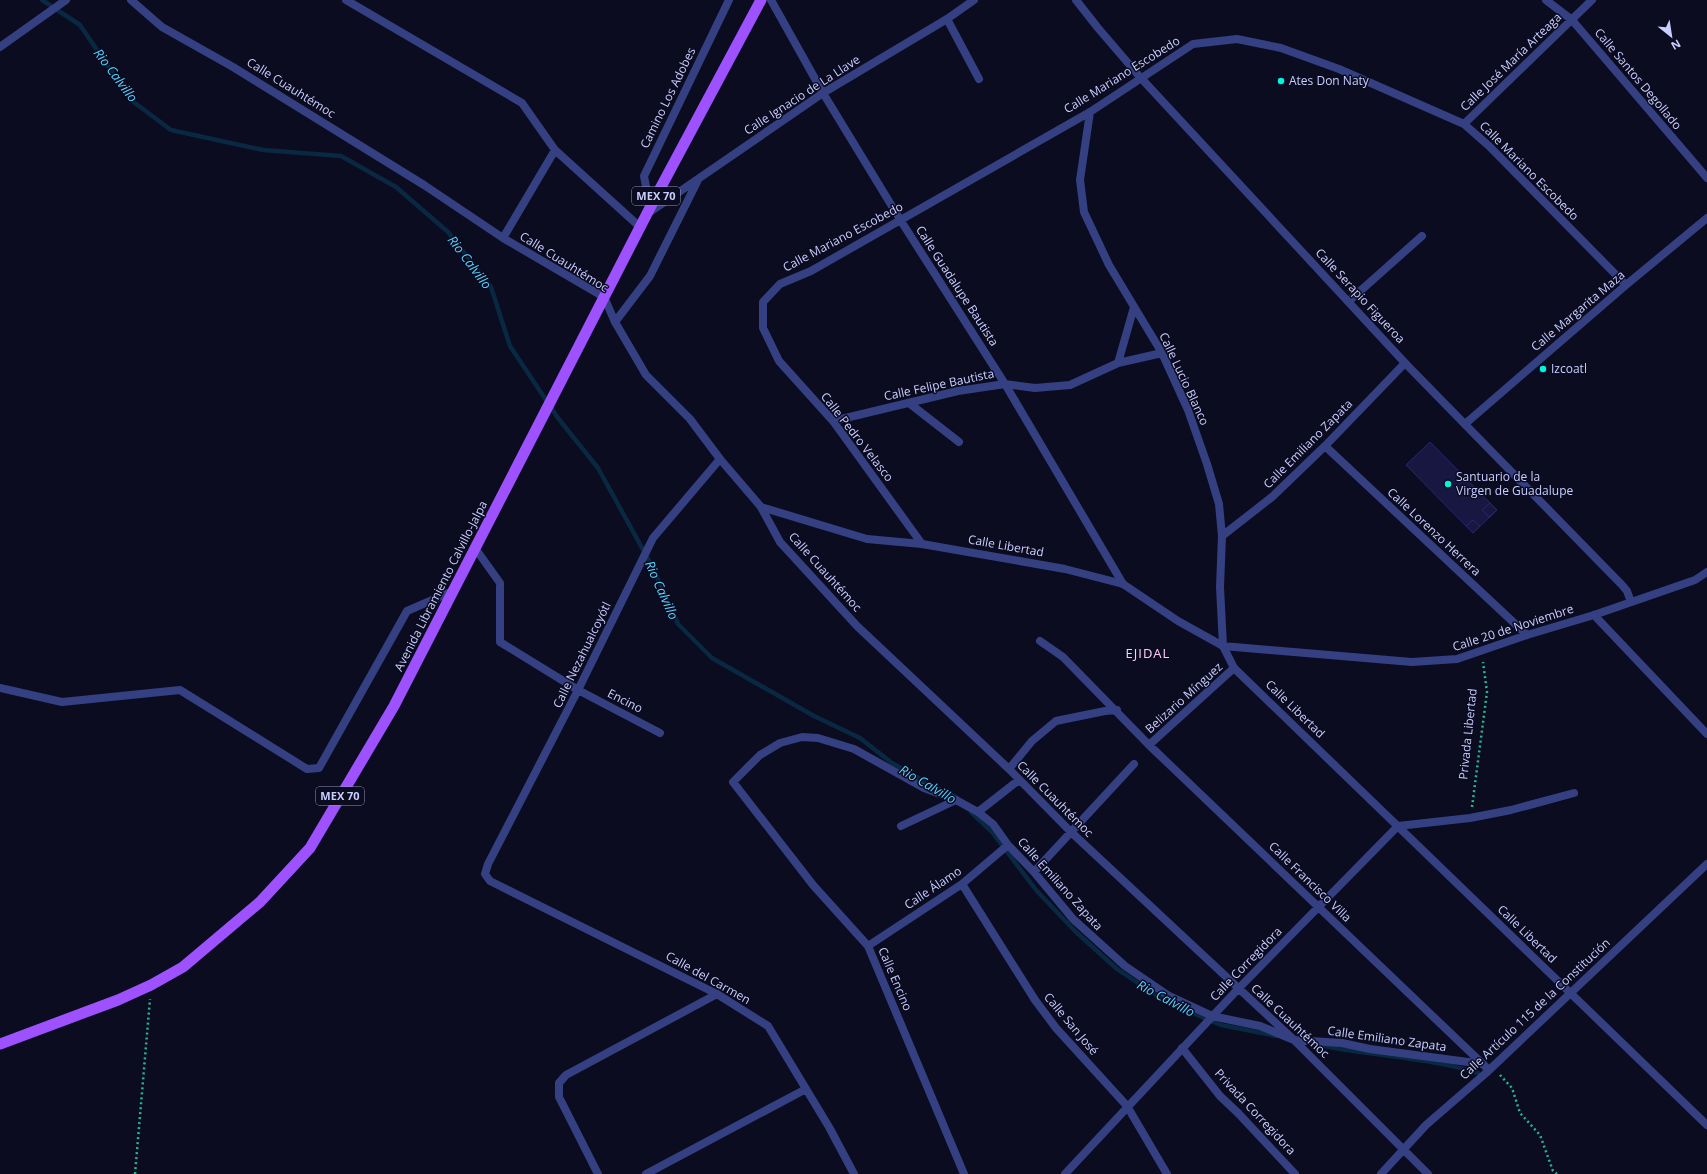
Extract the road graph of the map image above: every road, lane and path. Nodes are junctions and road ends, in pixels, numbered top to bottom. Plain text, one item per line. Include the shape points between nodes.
1 (66, 0) edge
2 (130, 0) edge
3 (346, 0) edge
4 (728, 0) edge
5 (760, 0) edge
6 (771, 0) edge
7 (974, 0) edge
8 (1076, 0) edge
9 (1546, 0) edge
10 (1592, 0) edge
11 (946, 19) junction
12 (1572, 20) junction
13 (0, 47) edge
14 (1140, 77) junction
15 (979, 79) dead end
16 (823, 93) junction
17 (1090, 112) junction
18 (1464, 124) junction
19 (555, 150) junction
20 (1707, 178) edge
21 (699, 179) junction
22 (648, 212) junction
23 (1707, 218) edge
24 (901, 221) junction
25 (640, 226) junction
26 (1422, 236) dead end
27 (502, 238) junction
28 (780, 284) joint
29 (1626, 285) junction
30 (604, 297) junction
31 (1349, 301) junction
32 (1134, 307) junction
33 (615, 322) junction
34 (1162, 352) junction
35 (1118, 363) junction
36 (1405, 363) junction
37 (1005, 384) junction
38 (909, 403) junction
39 (833, 420) junction
40 (1465, 424) junction
41 (959, 442) dead end
42 (1325, 446) junction
43 (720, 459) junction
44 (761, 507) junction
45 (1222, 536) junction
46 (922, 544) junction
47 (475, 548) junction
48 (1707, 572) edge
49 (1123, 584) junction
50 (453, 591) junction
51 (1631, 602) junction
52 (1594, 615) junction
53 (1527, 634) junction
54 (1040, 641) dead end
55 (1223, 646) junction
56 (1482, 651) junction
57 (1234, 668) junction
58 (0, 688) edge
59 (578, 690) junction
60 (1117, 710) junction
61 (660, 733) dead end
62 (1707, 734) edge
63 (1150, 745) junction
64 (1134, 764) dead end
65 (1009, 769) junction
66 (1019, 780) junction
67 (733, 782) joint
68 (1574, 793) dead end
69 (956, 800) junction
70 (978, 812) junction
71 (1470, 818) junction
72 (900, 826) dead end
73 (1398, 826) junction
74 (1071, 832) junction
75 (1008, 845) junction
76 (1707, 864) edge
77 (1034, 872) junction
78 (485, 874) joint
79 (962, 884) junction
80 (1318, 907) junction
81 (868, 946) junction
82 (151, 985) junction
83 (1238, 988) junction
84 (1570, 993) junction
85 (717, 994) junction
86 (1212, 1016) junction
87 (1294, 1040) junction
88 (0, 1044) edge
89 (1182, 1048) junction
90 (1486, 1069) junction
91 (806, 1089) junction
92 (1127, 1106) junction
93 (1707, 1125) edge
94 (1404, 1150) junction
95 (134, 1174) edge
96 (598, 1174) edge
97 (646, 1174) edge
98 (854, 1174) edge
99 (964, 1174) edge
100 (1065, 1174) edge
101 (1167, 1174) edge
102 (1295, 1174) edge
103 (1381, 1174) edge
104 (1428, 1174) edge
105 (1557, 1174) edge

1 - 13 street
2 - 27 street, Calle Cuauhtémoc via 162,27 233,67 424,185
3 - 19 street via 522,103
4 - 22 street, Camino Los Adobes via 644,176
5 - 22 main road, Avenida Libramiento Calvillo-Jalpa / MEX 70
6 - 16 street, Calle Guadalupe Bautista
7 - 11 street, Calle Ignacio de La Llave
8 - 14 street, Calle Serapio Figueroa
9 - 12 street, Calle Santos Degollado
10 - 12 street, Calle José María Arteaga
11 - 15 street
11 - 16 street, Calle Ignacio de La Llave
12 - 18 street, Calle José María Arteaga
12 - 20 street, Calle Santos Degollado
14 - 17 street, Calle Mariano Escobedo
14 - 18 street, Calle Mariano Escobedo via 1193,44 1237,39 1281,48 1339,69
14 - 31 street, Calle Serapio Figueroa
16 - 21 street, Calle Ignacio de La Llave
16 - 24 street, Calle Guadalupe Bautista
17 - 24 street, Calle Mariano Escobedo
17 - 32 street, Calle Lucio Blanco via 1080,180 1084,212 1109,265
18 - 29 street, Calle Mariano Escobedo via 1489,146
19 - 25 street
19 - 27 street
21 - 22 street, Calle Ignacio de La Llave
21 - 33 street via 650,276
22 - 25 main road, Avenida Libramiento Calvillo-Jalpa / MEX 70
23 - 29 street, Calle Margarita Maza
24 - 28 street, Calle Mariano Escobedo via 811,271
24 - 37 street, Calle Guadalupe Bautista
25 - 30 main road, Avenida Libramiento Calvillo-Jalpa / MEX 70
26 - 31 street
27 - 30 street, Calle Cuauhtémoc
28 - 39 street, Calle Pedro Velasco via 762,302 763,328 779,360
29 - 40 street, Calle Margarita Maza
30 - 33 street, Calle Cuauhtémoc
30 - 47 main road, Avenida Libramiento Calvillo-Jalpa / MEX 70
31 - 36 street, Calle Serapio Figueroa
32 - 34 street, Calle Lucio Blanco
32 - 35 street
33 - 43 street, Calle Cuauhtémoc via 646,375 690,419
34 - 35 street, Calle Felipe Bautista
34 - 45 street, Calle Lucio Blanco via 1188,410 1207,464 1219,504
35 - 37 street, Calle Felipe Bautista via 1070,385 1035,388
36 - 40 street, Calle Serapio Figueroa
36 - 42 street, Calle Emiliano Zapata
37 - 38 street, Calle Felipe Bautista via 958,391
37 - 49 street, Calle Guadalupe Bautista
38 - 39 street, Calle Felipe Bautista
38 - 41 street
39 - 46 street, Calle Pedro Velasco
40 - 51 street, Calle Serapio Figueroa via 1622,585
42 - 45 street, Calle Emiliano Zapata via 1272,497
42 - 53 street, Calle Lorenzo Herrera
43 - 44 street, Calle Cuauhtémoc
43 - 59 street, Calle Nezahualcoyótl via 653,538
44 - 46 street, Calle Libertad via 867,539
44 - 65 street, Calle Cuauhtémoc via 780,542 857,626
45 - 55 street, Calle Lucio Blanco via 1220,587
46 - 49 street, Calle Libertad via 1065,569
47 - 50 main road, Avenida Libramiento Calvillo-Jalpa / MEX 70
47 - 59 street, Encino via 500,583 500,642
48 - 51 street, Calle 20 de Noviembre via 1695,580
49 - 55 street, Calle Libertad via 1178,621
50 - 58 street via 407,611 319,768 307,769 180,690 62,702
50 - 82 main road, Avenida Libramiento Calvillo-Jalpa / MEX 70 via 394,706 310,848 260,902 183,967
51 - 52 street, Calle 20 de Noviembre
52 - 53 street, Calle 20 de Noviembre
52 - 62 street
53 - 56 street, Calle 20 de Noviembre
54 - 60 street, Calle Francisco Villa via 1063,657
55 - 56 street, Calle 20 de Noviembre via 1412,662 1457,660
55 - 57 street, Calle Libertad
56 - 71 path, Privada Libertad via 1487,692
57 - 63 street, Belizario Mínguez
57 - 73 street, Calle Libertad
59 - 61 street, Encino
59 - 78 street, Calle Nezahualcoyótl
60 - 63 street, Calle Francisco Villa
60 - 65 street via 1056,721 1032,741
63 - 80 street, Calle Francisco Villa
64 - 74 street
65 - 66 street, Calle Cuauhtémoc
66 - 70 street
66 - 74 street, Calle Cuauhtémoc
67 - 69 street, Calle Emiliano Zapata via 760,755 780,743 802,737 818,738 854,748 924,788
67 - 81 street, Calle Encino via 813,885
68 - 71 street via 1512,810
69 - 70 street, Calle Emiliano Zapata
69 - 72 street
70 - 75 street, Calle Emiliano Zapata via 992,824
71 - 73 street
73 - 80 street, Calle Corregidora
73 - 84 street, Calle Libertad
74 - 77 street
74 - 83 street, Calle Cuauhtémoc
75 - 77 street, Calle Emiliano Zapata
75 - 79 street, Calle Álamo
76 - 84 street, Calle Artículo 115 de la Constitución
77 - 86 street, Calle Emiliano Zapata via 1073,919 1125,966 1169,996
78 - 85 street, Calle del Carmen via 490,881
79 - 81 street, Calle Álamo
79 - 92 street, Calle San José via 1035,1000 1056,1028
80 - 83 street, Calle Corregidora
80 - 90 street, Calle Francisco Villa
81 - 99 street, Calle Encino
82 - 88 main road, Avenida Libramiento Calvillo-Jalpa / MEX 70
82 - 95 path
83 - 86 street, Calle Corregidora
83 - 87 street, Calle Cuauhtémoc
84 - 90 street, Calle Artículo 115 de la Constitución
84 - 93 street, Calle Libertad
85 - 91 street, Calle del Carmen via 768,1026
85 - 96 street via 566,1075 559,1083 559,1097
86 - 87 street, Calle Emiliano Zapata via 1260,1026
86 - 89 street, Calle Corregidora
87 - 90 street, Calle Emiliano Zapata via 1342,1043
87 - 94 street, Calle Cuauhtémoc
89 - 92 street, Calle Corregidora
89 - 102 street, Privada Corregidora via 1220,1096
90 - 94 street, Calle Artículo 115 de la Constitución via 1426,1125
90 - 105 path via 1502,1076 1512,1088 1520,1113 1540,1135 1553,1171
91 - 97 street
91 - 98 street, Calle del Carmen
92 - 100 street, Calle Corregidora
92 - 101 street, Calle San José
94 - 103 street, Calle Artículo 115 de la Constitución
94 - 104 street, Calle Cuauhtémoc

